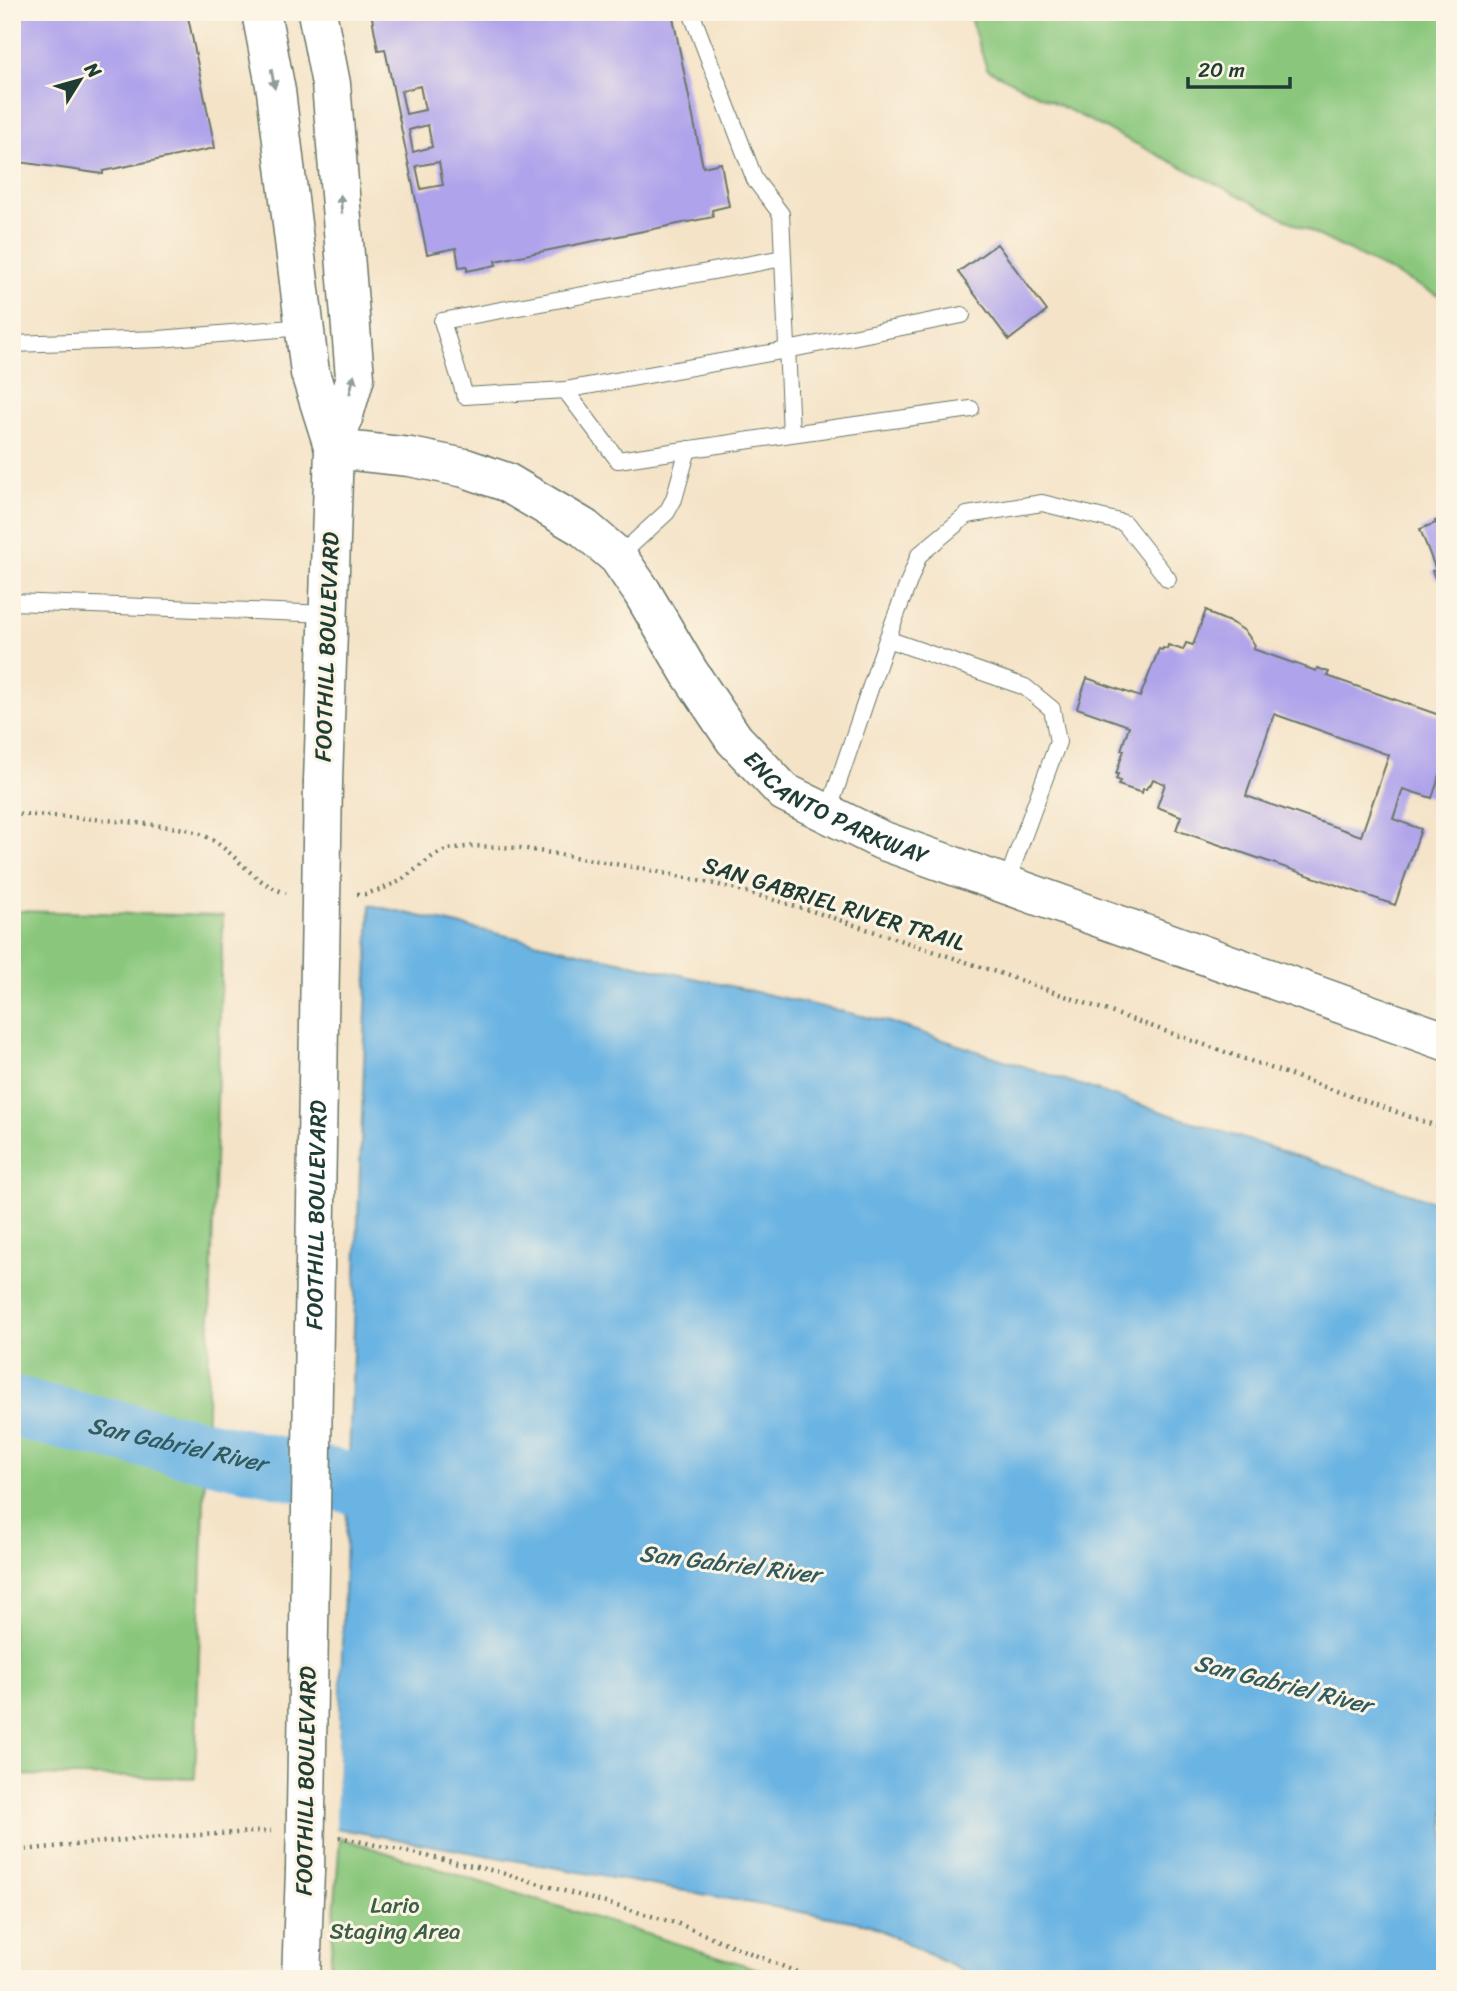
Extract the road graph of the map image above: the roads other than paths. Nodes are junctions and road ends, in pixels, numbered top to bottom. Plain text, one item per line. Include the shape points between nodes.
1 (261, 12) edge
2 (317, 12) edge
3 (691, 12) edge
4 (783, 258) junction
5 (962, 316) dead end
6 (304, 327) junction
7 (12, 344) edge
8 (787, 350) junction
9 (565, 390) junction
10 (971, 409) dead end
11 (792, 433) junction
12 (334, 449) junction
13 (688, 449) junction
14 (618, 558) junction
15 (1168, 579) dead end
16 (12, 602) edge
17 (329, 614) junction
18 (887, 639) junction
19 (827, 814) junction
20 (1006, 884) junction
21 (1445, 1041) edge
22 (301, 1979) edge

1 -> 6 main road, FOOTHILL BOULEVARD via 276,91
12 -> 2 main road, FOOTHILL BOULEVARD via 355,377 331,84
3 - 4 lane via 755,180 781,214
4 - 8 lane
4 - 9 lane via 442,321 465,396
5 - 8 lane
6 - 7 lane via 160,339
6 - 12 main road, FOOTHILL BOULEVARD via 310,373
8 - 9 lane
8 - 11 lane
9 - 13 lane via 618,460
10 - 11 lane
11 - 13 lane
12 - 14 main road, ENCANTO PARKWAY via 410,457 506,482 584,528
12 - 17 main road, FOOTHILL BOULEVARD
13 - 14 lane via 667,512
14 - 19 main road, ENCANTO PARKWAY via 734,739 784,792
15 - 18 lane via 1124,523 1042,503 967,515 919,555
16 - 17 lane
17 - 22 main road, FOOTHILL BOULEVARD, bridge
18 - 19 lane
18 - 20 lane via 1026,687 1052,709 1058,742
19 - 20 main road, ENCANTO PARKWAY via 881,840
20 - 21 main road, ENCANTO PARKWAY

